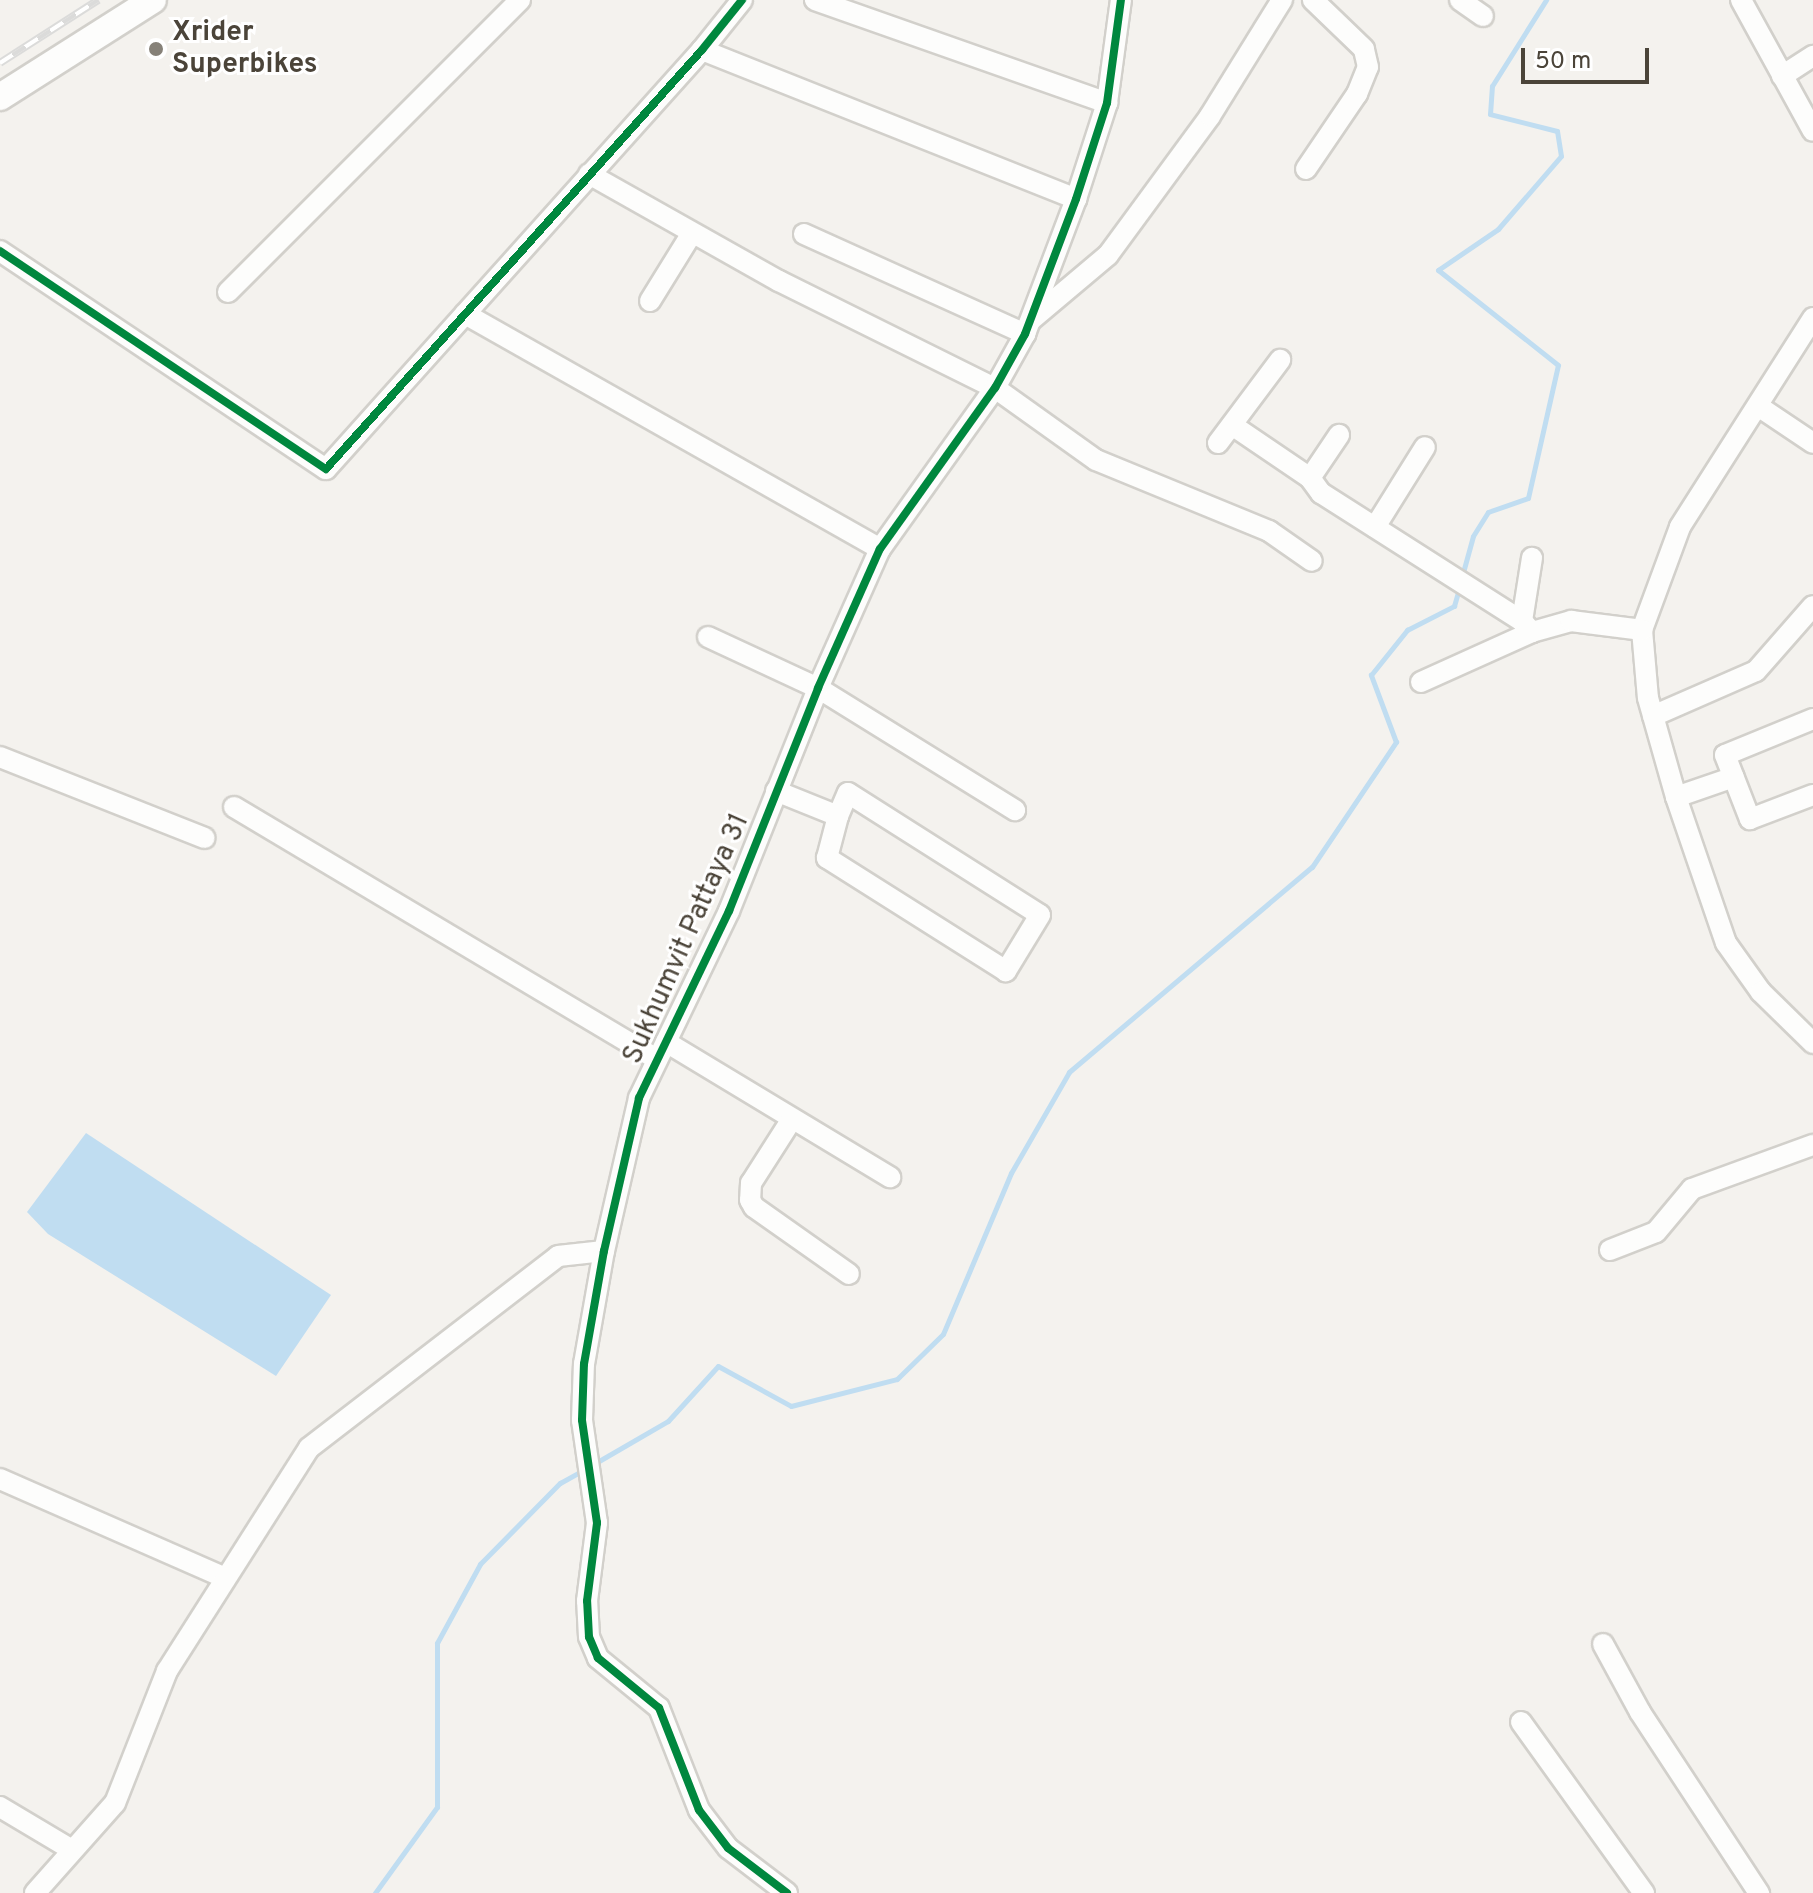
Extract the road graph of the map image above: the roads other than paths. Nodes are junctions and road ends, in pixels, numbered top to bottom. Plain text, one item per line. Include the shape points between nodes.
1 (153, 0) edge
2 (520, 0) edge
3 (742, 0) edge
4 (815, 0) edge
5 (1121, 0) edge
6 (1282, 0) edge
7 (1313, 0) edge
8 (1460, 0) edge
9 (1741, 0) edge
10 (1483, 16) dead end
11 (702, 50) junction
12 (1813, 56) edge
13 (1782, 76) junction
14 (0, 97) edge
15 (1107, 103) junction
16 (1813, 131) edge
17 (1306, 169) dead end
18 (589, 174) junction
19 (1076, 199) junction
20 (692, 233) junction
21 (804, 234) dead end
22 (0, 251) edge
23 (228, 292) dead end
24 (650, 301) dead end
25 (465, 314) junction
26 (1813, 318) edge
27 (1028, 327) junction
28 (1280, 360) dead end
29 (995, 388) junction
30 (1758, 406) junction
31 (1232, 425) junction
32 (1339, 435) dead end
33 (1218, 443) dead end
34 (1813, 443) edge
35 (1425, 447) dead end
36 (1310, 478) junction
37 (1375, 527) junction
38 (880, 549) junction
39 (1532, 558) dead end
40 (1312, 561) dead end
41 (1813, 606) edge
42 (1527, 627) junction
43 (1642, 630) junction
44 (708, 637) dead end
45 (1421, 682) dead end
46 (818, 688) junction
47 (1653, 716) junction
48 (1813, 719) edge
49 (0, 757) edge
50 (1734, 777) junction
51 (776, 791) junction
52 (1813, 795) edge
53 (1676, 797) junction
54 (234, 807) dead end
55 (1015, 810) dead end
56 (838, 816) junction
57 (205, 838) dead end
58 (1813, 1043) edge
59 (662, 1050) junction
60 (792, 1119) junction
61 (1813, 1145) edge
62 (890, 1177) dead end
63 (1610, 1250) dead end
64 (604, 1251) junction
65 (849, 1274) dead end
66 (0, 1479) edge
67 (225, 1578) junction
68 (1603, 1644) dead end
69 (1521, 1722) dead end
70 (0, 1807) edge
71 (72, 1850) junction
72 (35, 1893) edge
73 (787, 1893) edge
74 (1644, 1893) edge
75 (1759, 1893) edge

1 - 14 street
2 - 23 street
3 - 11 street
4 - 15 street
5 - 15 street, Sukhumvit Pattaya 31
6 - 27 street via 1210,116 1108,255
7 - 17 street via 1364,49 1368,67 1357,94
8 - 10 street
9 - 13 street
11 - 18 street
11 - 19 street
12 - 13 street
13 - 16 street
15 - 19 street, Sukhumvit Pattaya 31
18 - 20 street
18 - 25 street
19 - 27 street, Sukhumvit Pattaya 31
20 - 24 street
20 - 29 street
21 - 27 street
22 - 25 street via 326,469
25 - 38 street
26 - 30 street
27 - 29 street, Sukhumvit Pattaya 31
28 - 31 street
29 - 38 street, Sukhumvit Pattaya 31
29 - 40 street via 1096,460 1269,531
30 - 34 street
30 - 43 street via 1680,527
31 - 33 street
31 - 36 street
32 - 36 street
35 - 37 street
36 - 37 street via 1321,493
37 - 42 street
38 - 46 street, Sukhumvit Pattaya 31
39 - 42 street
41 - 47 street via 1756,671
42 - 43 street via 1571,621
42 - 45 street
43 - 47 street
44 - 46 street
46 - 51 street, Sukhumvit Pattaya 31
46 - 55 street
47 - 53 street
48 - 50 street via 1725,755
49 - 57 street
50 - 52 street via 1750,819
50 - 53 street
51 - 56 street
51 - 59 street, Sukhumvit Pattaya 31 via 729,911
53 - 58 street via 1726,943 1761,992
54 - 59 street
56 - 56 street via 827,858 1006,971 1040,915 848,793
59 - 60 street
59 - 64 street, Sukhumvit Pattaya 31 via 639,1098
60 - 62 street
60 - 65 street via 751,1183 750,1200
61 - 63 street via 1692,1189 1656,1232
64 - 67 street via 558,1256 309,1448
64 - 73 street, Sukhumvit Pattaya 31 via 584,1364 584,1434 597,1523 587,1601 589,1637 598,1658 659,1708 699,1810 728,1848
66 - 67 street
67 - 71 street via 167,1671 115,1803
68 - 75 street via 1640,1712
69 - 74 street
70 - 71 street
71 - 72 street

